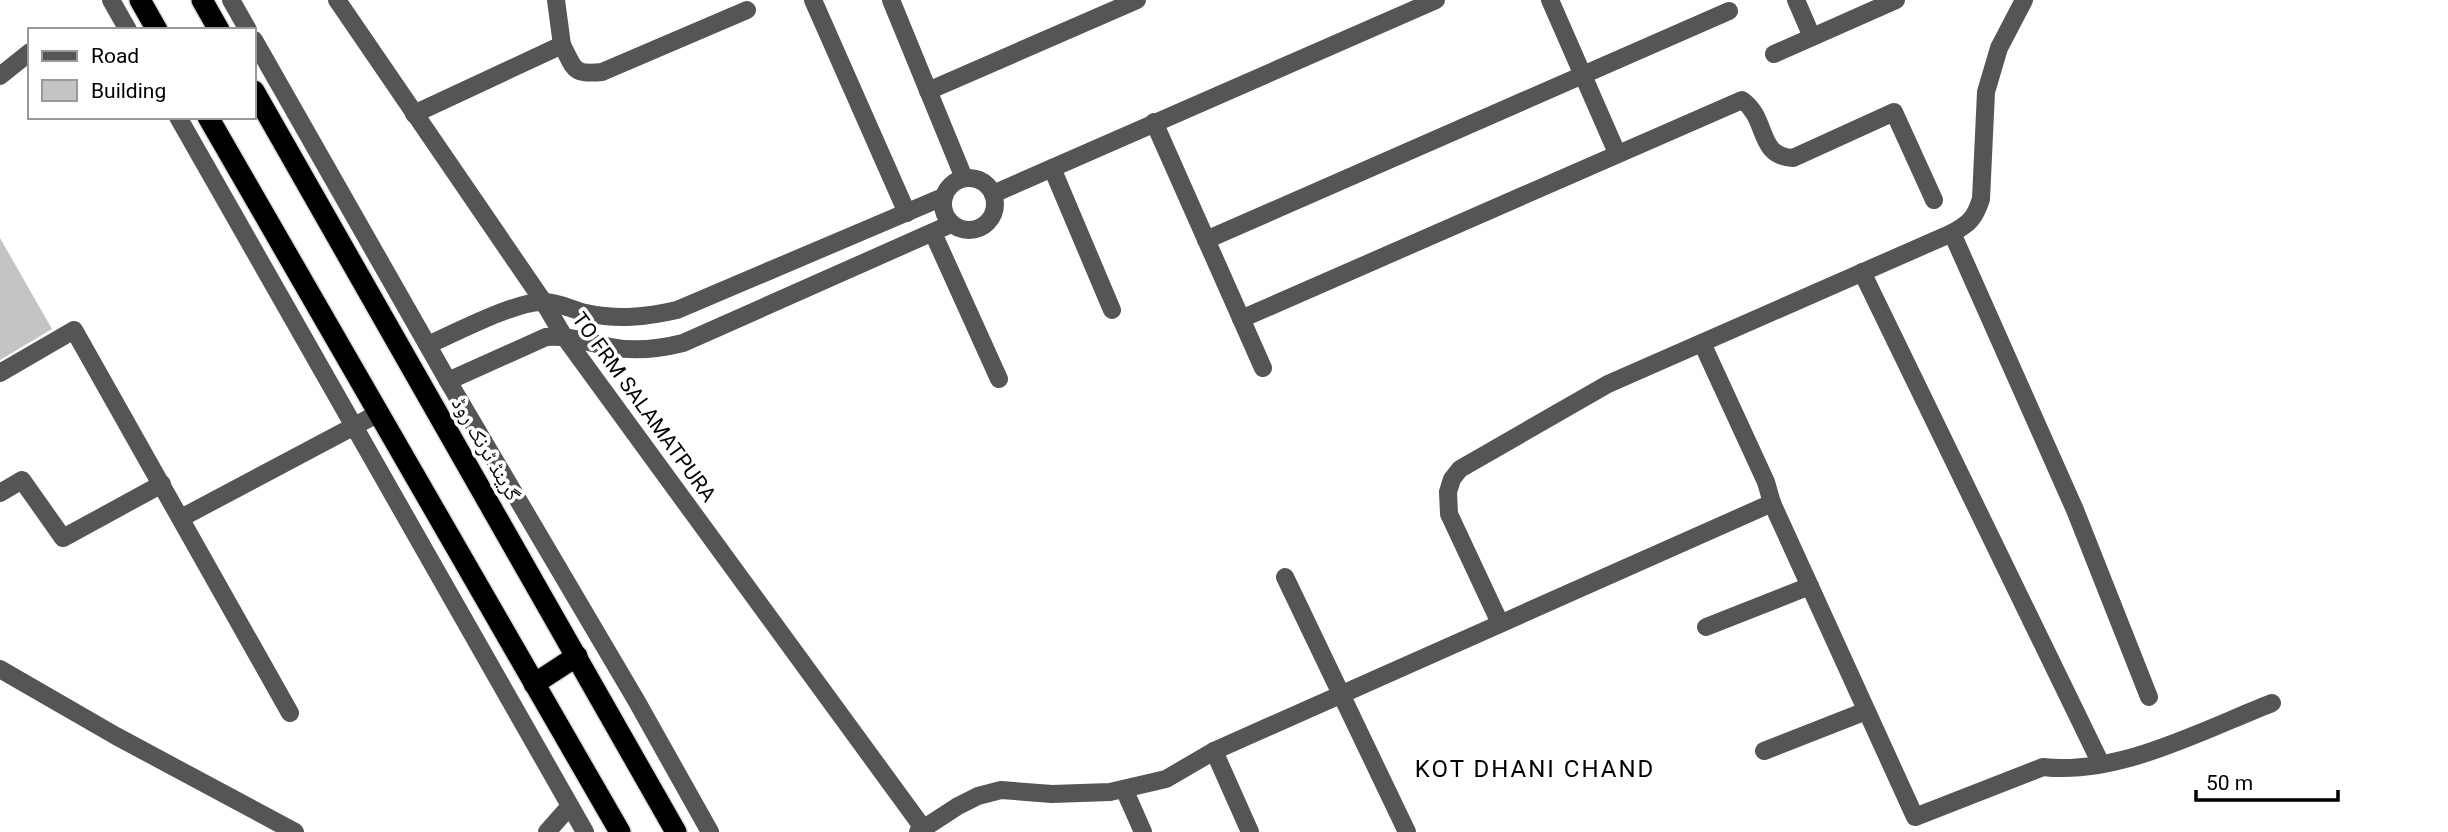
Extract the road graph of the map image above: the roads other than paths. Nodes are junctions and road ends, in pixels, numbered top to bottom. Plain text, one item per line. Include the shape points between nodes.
1 (111, 0) edge
2 (140, 0) edge
3 (202, 0) edge
4 (231, 0) edge
5 (337, 0) edge
6 (556, 0) edge
7 (813, 0) edge
8 (891, 0) edge
9 (1137, 0) edge
10 (1436, 0) edge
11 (1550, 0) edge
12 (1796, 0) edge
13 (1896, 0) edge
14 (2024, 0) edge
15 (747, 10) dead end
16 (1729, 11) dead end
17 (127, 28) edge
18 (156, 28) edge
19 (218, 28) edge
20 (247, 28) edge
21 (1812, 37) junction
22 (256, 44) edge
23 (562, 45) junction
24 (28, 54) edge
25 (1774, 54) dead end
26 (1582, 75) junction
27 (0, 76) edge
28 (928, 91) junction
29 (256, 95) edge
30 (414, 114) junction
31 (179, 119) edge
32 (209, 119) edge
33 (1154, 122) junction
34 (1617, 153) junction
35 (1052, 168) junction
36 (964, 178) junction
37 (993, 194) junction
38 (943, 197) junction
39 (1934, 200) dead end
40 (907, 213) junction
41 (951, 224) junction
42 (933, 233) junction
43 (1952, 233) junction
44 (1206, 240) junction
45 (1863, 272) junction
46 (543, 301) junction
47 (1112, 310) dead end
48 (1241, 319) junction
49 (563, 335) junction
50 (1702, 343) junction
51 (428, 345) junction
52 (1263, 368) dead end
53 (0, 373) edge
54 (999, 379) dead end
55 (448, 381) junction
56 (379, 413) junction
57 (354, 428) junction
58 (162, 484) junction
59 (0, 493) edge
60 (1772, 503) junction
61 (181, 518) junction
62 (1285, 577) dead end
63 (1810, 586) junction
64 (1500, 623) junction
65 (1706, 627) dead end
66 (576, 656) junction
67 (0, 669) edge
68 (534, 684) junction
69 (1342, 694) junction
70 (2149, 697) dead end
71 (636, 700) junction
72 (2272, 703) dead end
73 (1866, 711) junction
74 (290, 713) dead end
75 (610, 717) junction
76 (568, 743) junction
77 (1214, 751) junction
78 (1765, 751) dead end
79 (542, 758) junction
80 (2101, 764) junction
81 (1124, 789) junction
82 (570, 806) junction
83 (1918, 825) edge
84 (922, 831) edge
85 (295, 832) edge
86 (547, 832) edge
87 (585, 832) edge
88 (620, 832) edge
89 (676, 832) edge
90 (710, 832) edge
91 (1143, 832) edge
92 (1250, 832) edge
93 (1407, 832) edge

1 - 17 street
2 - 18 highway
3 - 19 highway
4 - 20 street
5 - 30 street, TO FRM SALAMATPURA
6 - 23 street
7 - 40 street
8 - 28 street
9 - 28 street
10 - 33 street
11 - 26 street
12 - 21 street
13 - 21 street
14 - 43 street via 1999,48 1986,92 1981,199 1969,224
15 - 23 street via 602,72 583,74 575,69
16 - 26 street
21 - 25 street
22 - 51 street
23 - 30 street
24 - 27 street
26 - 34 street
26 - 44 street
28 - 36 street
29 - 66 highway, گرینڈ ٹرنک روڈ
30 - 46 street, TO FRM SALAMATPURA
31 - 57 street
32 - 56 highway
33 - 35 street
33 - 44 street
34 - 39 street via 1742,100 1752,107 1771,150 1780,157 1793,158 1894,112
34 - 48 street
35 - 37 street
35 - 47 street
36 - 37 street via 982,181
36 - 38 street via 951,184
37 - 41 street via 995,211 984,226 966,230
38 - 40 street
38 - 41 street
40 - 46 street via 677,310 609,317
41 - 42 street
42 - 49 street via 683,343 639,350
42 - 54 street
43 - 45 street
43 - 70 street via 2075,510
44 - 48 street
45 - 50 street
45 - 80 street
46 - 49 street, TO FRM SALAMATPURA
46 - 51 street via 520,306
48 - 52 street
49 - 55 street via 546,337
49 - 84 street, TO FRM SALAMATPURA
50 - 60 street
50 - 64 street via 1608,384 1460,469 1452,479 1449,514
51 - 55 street
53 - 58 street via 74,330
55 - 71 street
56 - 57 street
56 - 68 highway
57 - 61 street
57 - 79 street
58 - 59 street via 62,538 22,480
58 - 61 street
60 - 63 street
60 - 64 street
61 - 74 street
62 - 69 street
63 - 65 street
63 - 73 street
64 - 69 street
66 - 68 highway
66 - 75 highway, گرینڈ ٹرنک روڈ
67 - 85 street
68 - 76 highway
69 - 77 street
69 - 93 street
71 - 75 street
71 - 90 street
72 - 80 street via 2134,758
73 - 78 street
73 - 83 street
75 - 89 highway, گرینڈ ٹرنک روڈ
76 - 79 street
76 - 88 highway
77 - 81 street via 1166,779
77 - 92 street
79 - 82 street
80 - 83 street via 2043,767
81 - 84 street via 1052,794 1001,790 958,806
81 - 91 street
82 - 86 street
82 - 87 street

